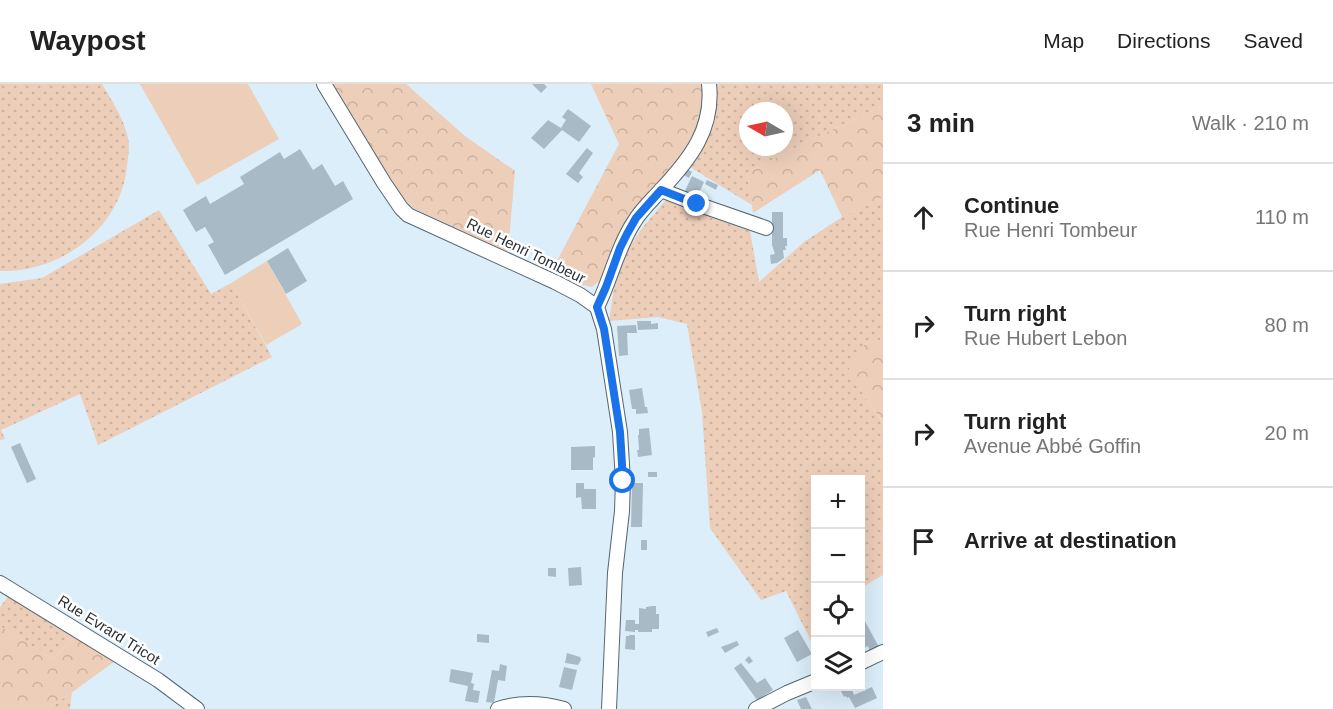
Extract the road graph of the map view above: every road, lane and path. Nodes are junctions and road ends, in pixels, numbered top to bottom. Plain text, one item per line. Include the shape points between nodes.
1 (324, 84) edge
2 (709, 84) edge
3 (661, 190) junction
4 (766, 228) dead end
5 (597, 307) junction
6 (0, 583) edge
7 (883, 652) edge
8 (865, 661) edge
9 (811, 683) edge
10 (198, 709) edge
11 (498, 709) edge
12 (564, 709) edge
13 (609, 709) edge
14 (756, 709) edge

1 - 5 street, Rue Henri Tombeur via 408,215 555,282
2 - 3 street via 709,115 698,143
3 - 4 street
3 - 5 street via 627,234
5 - 13 street via 620,432 623,481
6 - 10 street, Rue Evrard Tricot
7 - 8 street
9 - 14 street
11 - 12 street via 521,704

